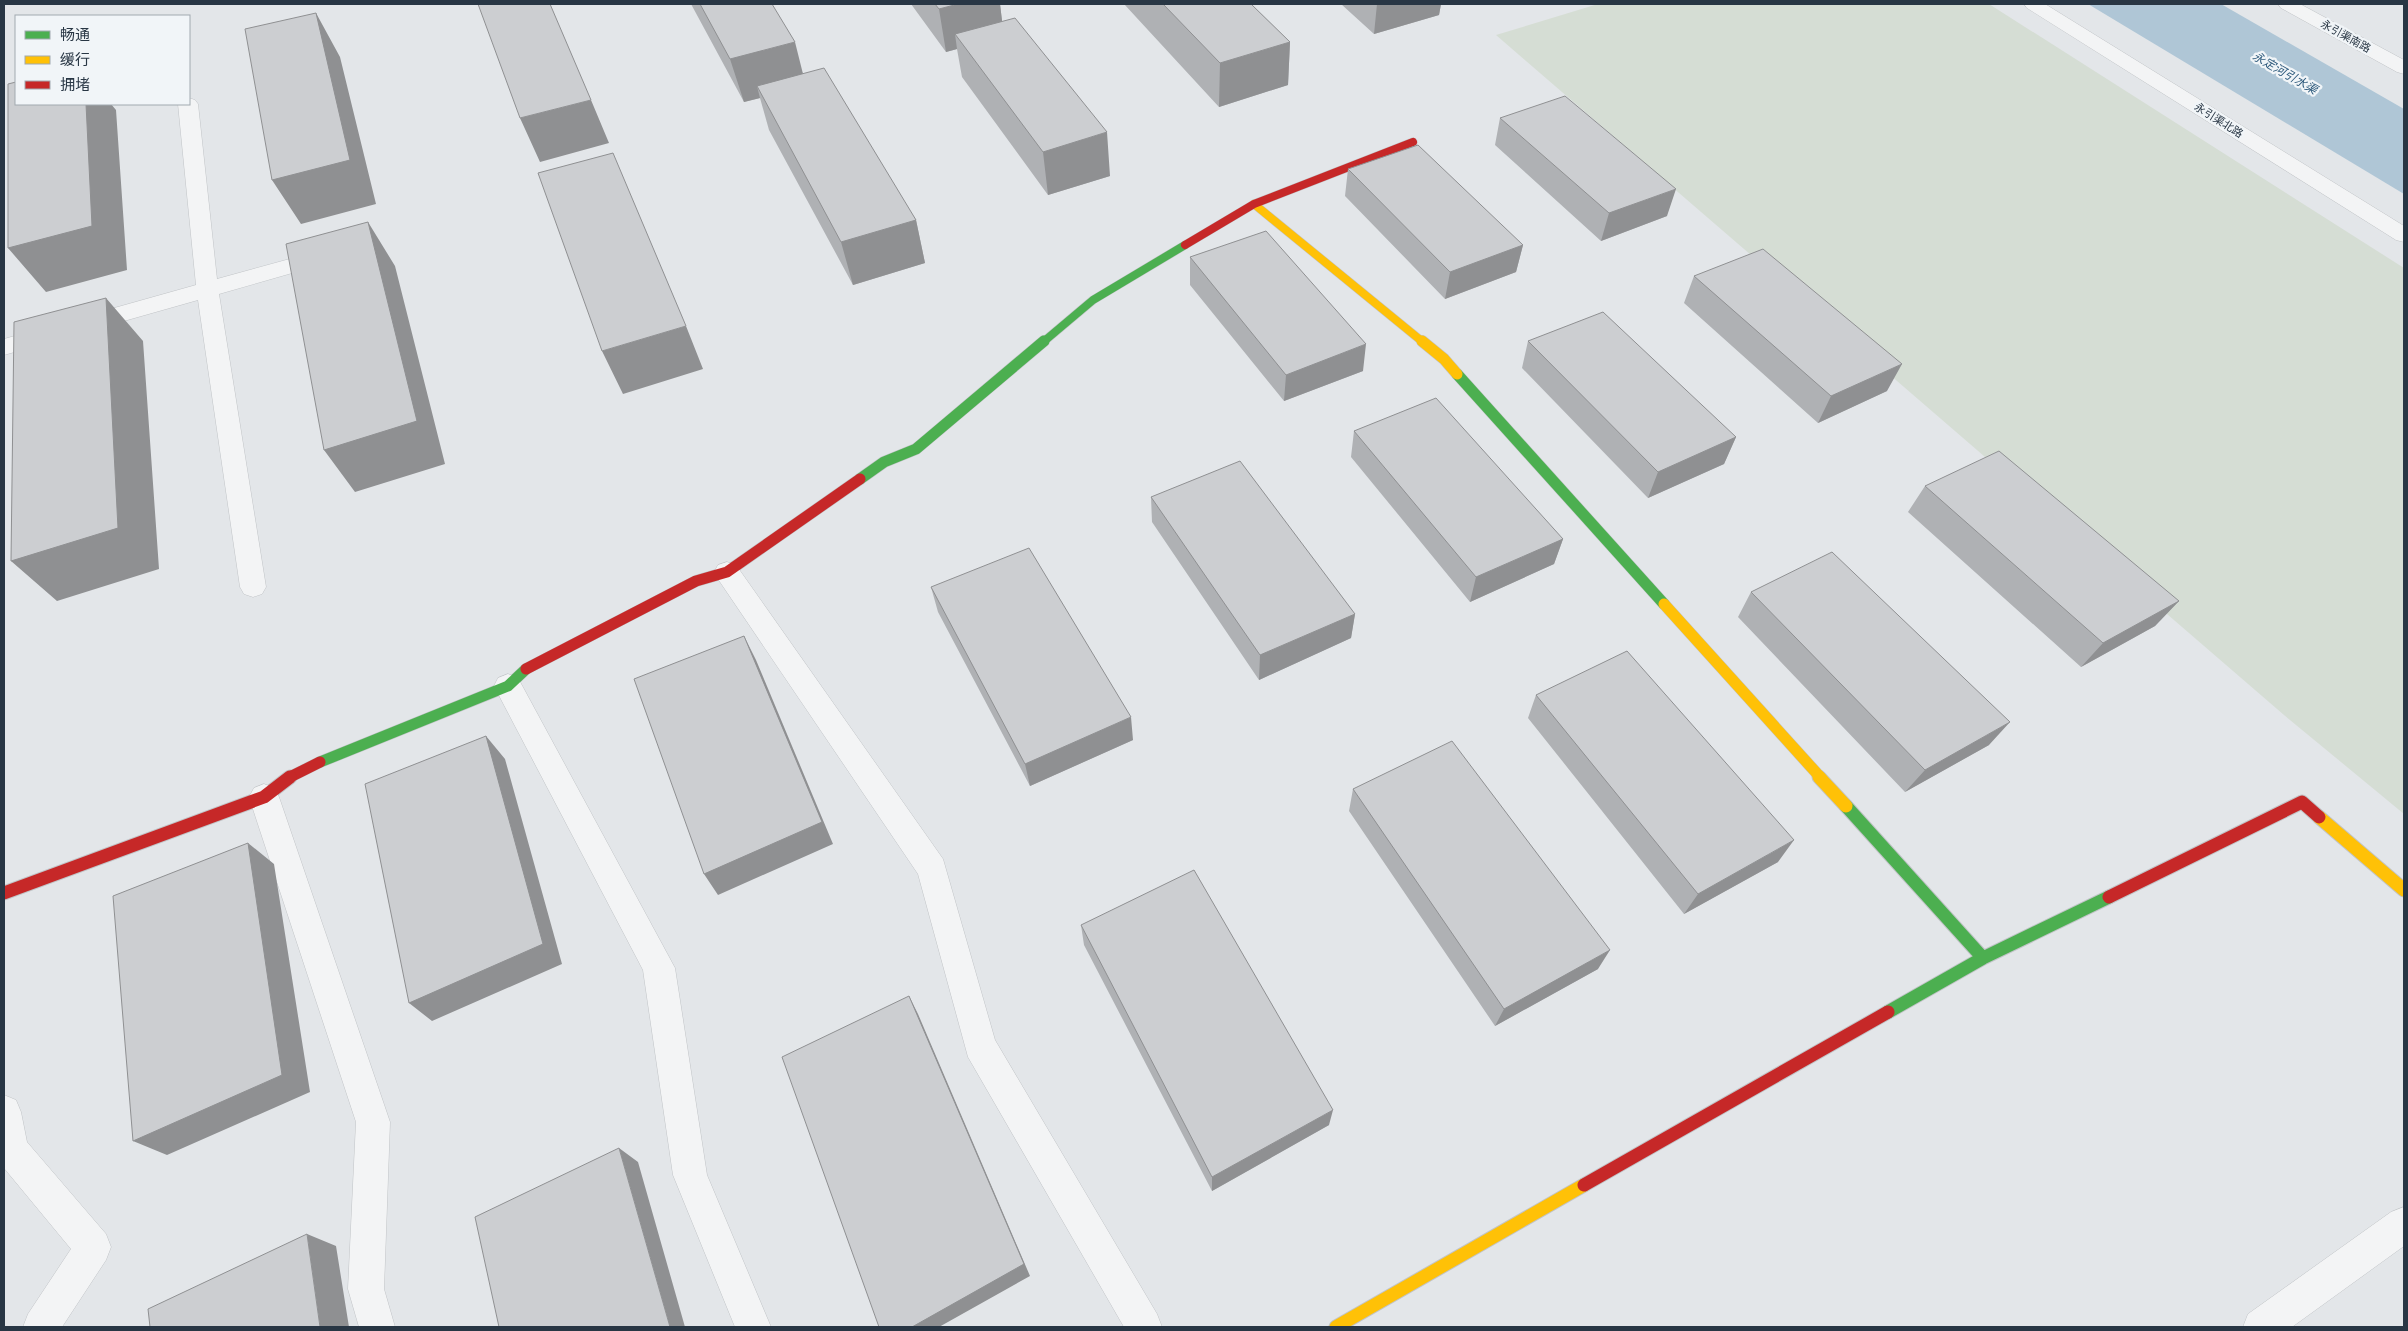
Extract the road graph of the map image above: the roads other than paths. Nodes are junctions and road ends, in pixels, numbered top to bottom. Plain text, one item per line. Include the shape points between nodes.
1 (2033, 4) edge
2 (2288, 4) edge
3 (2404, 68) edge
4 (188, 105) edge
5 (1414, 142) dead end
6 (1254, 204) junction
7 (2404, 235) edge
8 (342, 252) edge
9 (207, 289) junction
10 (4, 347) edge
11 (727, 572) junction
12 (253, 588) dead end
13 (508, 686) junction
14 (264, 797) junction
15 (2404, 890) edge
16 (4, 893) edge
17 (1983, 958) junction
18 (4, 1112) edge
19 (2404, 1225) edge
20 (41, 1327) edge
21 (376, 1327) edge
22 (753, 1327) edge
23 (1144, 1327) edge
24 (1336, 1327) edge
25 (2261, 1327) edge

1 - 7 street, 永引渠北路
2 - 3 street, 永引渠南路
4 - 9 street
5 - 6 street
6 - 11 street via 1093,300 916,449 884,462
6 - 17 street via 1444,359
8 - 9 street
9 - 10 street
9 - 12 street
11 - 13 street via 696,581 521,672
11 - 23 street via 932,869 980,1046
13 - 14 street via 294,773
13 - 22 street via 659,968 690,1175
14 - 16 street
14 - 21 street via 373,1122 366,1289
15 - 17 street via 2302,802
17 - 24 street
18 - 20 street via 11,1150 93,1248
19 - 25 street

